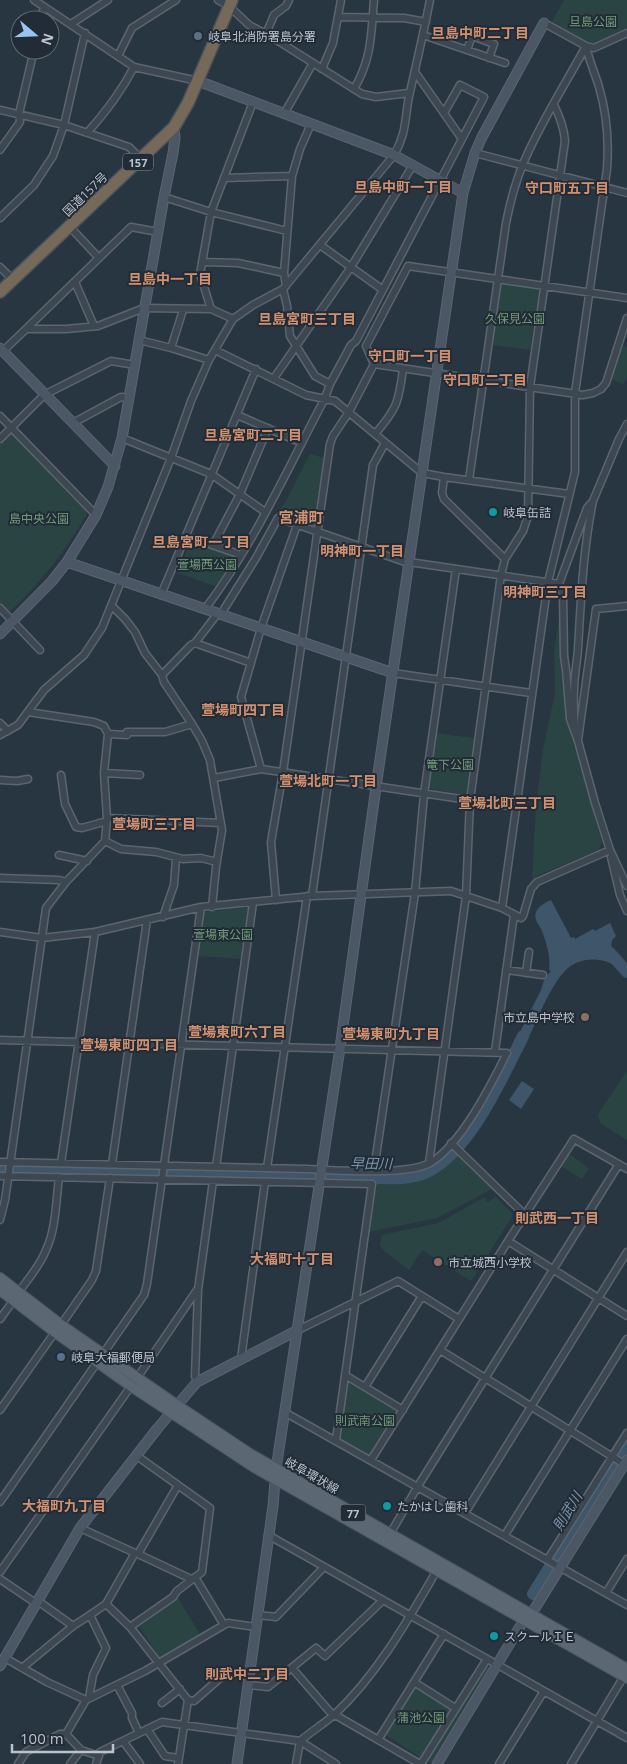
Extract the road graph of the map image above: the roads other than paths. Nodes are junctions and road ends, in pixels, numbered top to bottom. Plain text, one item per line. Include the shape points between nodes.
1 (34, 0) edge
2 (108, 0) edge
3 (176, 0) edge
4 (218, 0) edge
5 (289, 0) edge
6 (341, 0) edge
7 (374, 0) edge
8 (430, 0) edge
9 (231, 3) edge
10 (44, 7) junction
11 (43, 10) edge
12 (339, 17) junction
13 (373, 18) junction
14 (426, 22) junction
15 (544, 23) joint
16 (71, 24) junction
17 (85, 33) junction
18 (627, 33) edge
19 (266, 34) junction
20 (423, 35) junction
21 (586, 46) junction
22 (467, 50) junction
23 (118, 56) junction
24 (489, 58) junction
25 (32, 60) edge
26 (313, 63) junction
27 (505, 63) dead end
28 (134, 67) junction
29 (322, 69) junction
30 (415, 72) junction
31 (198, 81) junction
32 (354, 90) junction
33 (409, 93) junction
34 (253, 102) junction
35 (554, 105) junction
36 (0, 110) edge
37 (444, 113) junction
38 (19, 114) junction
39 (284, 114) junction
40 (311, 124) junction
41 (64, 125) junction
42 (174, 127) junction
43 (87, 133) junction
44 (462, 139) junction
45 (0, 150) edge
46 (476, 153) junction
47 (394, 156) junction
48 (141, 159) junction
49 (522, 165) junction
50 (413, 166) junction
51 (560, 175) junction
52 (292, 176) junction
53 (224, 178) junction
54 (439, 180) junction
55 (605, 187) junction
56 (463, 193) junction
57 (627, 193) edge
58 (164, 197) junction
59 (211, 212) junction
60 (0, 218) edge
61 (70, 227) junction
62 (287, 231) junction
63 (158, 232) junction
64 (320, 245) junction
65 (99, 258) junction
66 (202, 262) junction
67 (0, 267) edge
68 (351, 267) junction
69 (451, 273) junction
70 (284, 274) junction
71 (13, 280) junction
72 (498, 280) junction
73 (75, 282) junction
74 (544, 286) junction
75 (285, 287) junction
76 (383, 290) junction
77 (0, 292) edge
78 (590, 293) junction
79 (627, 298) edge
80 (144, 308) junction
81 (211, 309) junction
82 (183, 310) junction
83 (627, 318) edge
84 (233, 319) junction
85 (94, 326) junction
86 (26, 329) junction
87 (139, 340) junction
88 (297, 345) junction
89 (171, 348) junction
90 (1, 350) edge
91 (215, 350) junction
92 (209, 360) junction
93 (374, 364) junction
94 (135, 365) junction
95 (403, 368) junction
96 (256, 369) junction
97 (436, 373) junction
98 (274, 378) junction
99 (484, 380) junction
100 (330, 384) junction
101 (530, 387) junction
102 (575, 393) junction
103 (44, 395) junction
104 (129, 398) junction
105 (325, 398) junction
106 (349, 412) junction
107 (237, 415) junction
108 (0, 416) edge
109 (73, 423) junction
110 (627, 424) edge
111 (11, 428) junction
112 (268, 428) junction
113 (375, 434) junction
114 (122, 438) junction
115 (0, 439) edge
116 (302, 442) junction
117 (385, 444) junction
118 (171, 458) junction
119 (115, 466) junction
120 (422, 473) junction
121 (211, 474) junction
122 (444, 477) junction
123 (469, 480) junction
124 (528, 488) junction
125 (240, 494) junction
126 (569, 494) junction
127 (593, 501) junction
128 (265, 512) junction
129 (96, 515) junction
130 (297, 525) junction
131 (318, 531) junction
132 (186, 536) junction
133 (213, 545) junction
134 (362, 547) junction
135 (241, 554) junction
136 (505, 559) junction
137 (67, 562) junction
138 (409, 562) junction
139 (456, 569) junction
140 (502, 575) junction
141 (122, 581) junction
142 (548, 582) junction
143 (560, 584) junction
144 (162, 595) junction
145 (112, 606) junction
146 (627, 606) edge
147 (0, 608) edge
148 (205, 609) junction
149 (220, 614) junction
150 (13, 621) junction
151 (261, 628) junction
152 (0, 634) edge
153 (302, 642) junction
154 (195, 643) junction
155 (40, 650) dead end
156 (346, 657) junction
157 (251, 663) junction
158 (393, 673) junction
159 (162, 675) junction
160 (440, 679) junction
161 (486, 686) junction
162 (531, 693) junction
163 (28, 712) junction
164 (0, 723) edge
165 (192, 724) junction
166 (573, 730) junction
167 (8, 731) junction
168 (108, 734) junction
169 (0, 735) edge
170 (578, 741) junction
171 (261, 769) junction
172 (283, 772) junction
173 (104, 773) junction
174 (140, 774) dead end
175 (61, 775) dead end
176 (214, 778) junction
177 (28, 779) dead end
178 (329, 779) junction
179 (0, 780) edge
180 (376, 787) junction
181 (424, 794) junction
182 (470, 800) junction
183 (515, 807) junction
184 (107, 819) junction
185 (221, 824) junction
186 (105, 841) junction
187 (610, 850) junction
188 (59, 855) dead end
189 (176, 858) junction
190 (86, 861) junction
191 (216, 862) junction
192 (0, 878) edge
193 (66, 882) junction
194 (627, 886) edge
195 (415, 892) junction
196 (361, 894) junction
197 (309, 896) junction
198 (466, 896) junction
199 (276, 900) junction
200 (253, 903) junction
201 (212, 906) junction
202 (201, 907) junction
203 (502, 908) junction
204 (627, 910) edge
205 (514, 915) junction
206 (162, 917) junction
207 (147, 920) junction
208 (0, 932) edge
209 (95, 932) junction
210 (42, 938) junction
211 (529, 952) dead end
212 (506, 970) junction
213 (526, 972) junction
214 (543, 975) dead end
215 (0, 1040) edge
216 (27, 1041) junction
217 (79, 1041) junction
218 (130, 1043) junction
219 (182, 1044) junction
220 (233, 1046) junction
221 (285, 1047) junction
222 (340, 1048) junction
223 (392, 1049) junction
224 (444, 1050) junction
225 (495, 1051) junction
226 (452, 1143) junction
227 (0, 1162) edge
228 (429, 1163) junction
229 (9, 1164) junction
230 (61, 1164) junction
231 (112, 1164) junction
232 (619, 1164) junction
233 (164, 1167) junction
234 (216, 1168) junction
235 (267, 1168) junction
236 (627, 1169) edge
237 (374, 1170) junction
238 (8, 1175) junction
239 (0, 1176) edge
240 (320, 1176) junction
241 (59, 1177) junction
242 (110, 1178) junction
243 (162, 1178) junction
244 (213, 1181) junction
245 (265, 1182) junction
246 (525, 1215) junction
247 (0, 1220) edge
248 (508, 1241) junction
249 (627, 1252) edge
250 (553, 1269) junction
251 (0, 1278) edge
252 (0, 1290) edge
253 (198, 1290) junction
254 (422, 1296) junction
255 (16, 1297) junction
256 (598, 1298) junction
257 (355, 1302) junction
258 (627, 1316) edge
259 (0, 1319) edge
260 (459, 1319) junction
261 (58, 1329) junction
262 (298, 1330) junction
263 (627, 1339) edge
264 (440, 1350) junction
265 (101, 1358) junction
266 (241, 1359) junction
267 (345, 1374) junction
268 (485, 1379) junction
269 (134, 1382) junction
270 (197, 1382) junction
271 (365, 1387) junction
272 (531, 1406) junction
273 (0, 1410) edge
274 (175, 1410) junction
275 (402, 1410) junction
276 (286, 1413) junction
277 (570, 1431) junction
278 (627, 1433) edge
279 (336, 1440) junction
280 (137, 1456) junction
281 (371, 1460) junction
282 (619, 1460) edge
283 (276, 1469) junction
284 (276, 1480) junction
285 (178, 1485) junction
286 (418, 1486) junction
287 (0, 1502) edge
288 (465, 1513) junction
289 (80, 1528) junction
290 (390, 1534) junction
291 (268, 1535) junction
292 (505, 1535) junction
293 (137, 1553) junction
294 (627, 1559) edge
295 (553, 1563) junction
296 (324, 1567) junction
297 (437, 1570) junction
298 (0, 1572) edge
299 (0, 1578) edge
300 (193, 1578) junction
301 (606, 1593) junction
302 (383, 1600) junction
303 (37, 1602) junction
304 (106, 1604) junction
305 (627, 1605) edge
306 (90, 1614) junction
307 (258, 1615) junction
308 (411, 1615) junction
309 (528, 1617) junction
310 (224, 1625) junction
311 (73, 1626) junction
312 (130, 1627) junction
313 (256, 1627) junction
314 (444, 1634) junction
315 (487, 1659) junction
316 (2, 1662) edge
317 (160, 1663) junction
318 (496, 1664) junction
319 (22, 1668) junction
320 (292, 1668) junction
321 (626, 1674) edge
322 (248, 1680) junction
323 (414, 1682) junction
324 (117, 1685) junction
325 (180, 1689) junction
326 (544, 1691) junction
327 (88, 1699) junction
328 (188, 1700) junction
329 (162, 1703) dead end
330 (455, 1708) junction
331 (334, 1715) junction
332 (598, 1721) junction
333 (184, 1725) junction
334 (147, 1729) junction
335 (139, 1733) junction
336 (241, 1733) junction
337 (66, 1734) junction
338 (627, 1738) edge
339 (123, 1740) junction
340 (378, 1740) junction
341 (300, 1741) junction
342 (81, 1750) junction
343 (99, 1756) junction
344 (178, 1761) edge
345 (18, 1764) edge
346 (70, 1764) edge
347 (96, 1764) edge
348 (140, 1764) edge
349 (237, 1764) edge
350 (296, 1764) edge
351 (336, 1764) edge
352 (420, 1764) edge
353 (437, 1764) edge
354 (499, 1764) edge
355 (571, 1764) edge

1 - 10 street
2 - 16 street
3 - 23 street via 132,28
4 - 9 street
5 - 19 street via 274,15
6 - 12 street
7 - 13 street
8 - 14 street
9 - 19 street via 249,25
9 - 31 highway, 国道157号 / 157
10 - 11 street
10 - 16 street
12 - 13 street
12 - 29 street
13 - 14 street
13 - 32 street via 369,56
14 - 20 street
15 - 21 street
15 - 46 street via 489,122
16 - 17 street
17 - 23 street
17 - 41 street
18 - 21 street via 594,48
19 - 26 street
20 - 22 street
20 - 30 street
21 - 35 street
21 - 55 street via 606,113 608,152
22 - 24 street
22 - 24 street via 472,36 494,44
23 - 28 street
24 - 27 street
25 - 38 street
26 - 29 street
26 - 39 street
28 - 31 street
28 - 43 street via 108,110
29 - 32 street
30 - 33 street
30 - 37 street
31 - 34 street
31 - 42 highway, 国道157号 / 157
32 - 33 street via 376,97
33 - 47 street via 404,130
34 - 39 street
34 - 53 street
35 - 49 street
35 - 51 street via 561,118 565,141
36 - 38 street
37 - 44 street
37 - 44 street via 460,85 484,97
38 - 41 street
38 - 45 street via 20,122
39 - 40 street
40 - 47 street
40 - 52 street
41 - 43 street
41 - 60 street via 53,156 34,185
42 - 48 highway, 国道157号 / 157
42 - 58 street via 173,152
43 - 48 street via 129,147
44 - 54 street
46 - 49 street
46 - 56 street
47 - 50 street
47 - 64 street
48 - 61 highway, 国道157号 / 157
49 - 51 street
49 - 72 street via 506,223
50 - 54 street
50 - 68 street
51 - 55 street
51 - 74 street
52 - 53 street
52 - 62 street
53 - 59 street
54 - 56 street
54 - 76 street
55 - 57 street
55 - 78 street
56 - 69 street
58 - 59 street
58 - 63 street
59 - 62 street
59 - 66 street
61 - 65 street
61 - 71 highway, 国道157号 / 157
62 - 70 street
63 - 65 street via 131,228
63 - 80 street
64 - 68 street
64 - 75 street
65 - 73 street
66 - 70 street via 238,263
66 - 81 street via 200,274
67 - 71 street
68 - 76 street
68 - 88 street
69 - 72 street
69 - 93 street via 408,266 366,346
69 - 97 street
70 - 75 street
71 - 77 highway, 国道157号 / 157
72 - 74 street
72 - 99 street
73 - 85 street
73 - 86 street
74 - 78 street
74 - 101 street
75 - 84 street
75 - 88 street via 290,336
76 - 100 street
78 - 79 street
78 - 102 street
80 - 82 street
80 - 85 street
80 - 87 street
81 - 82 street
81 - 84 street
82 - 89 street
83 - 102 street via 606,383 593,393
84 - 91 street
85 - 86 street
86 - 90 street
87 - 89 street
87 - 94 street
88 - 98 street
88 - 100 street via 315,376
89 - 92 street
90 - 103 street
91 - 92 street
91 - 96 street
92 - 118 street
93 - 95 street
93 - 106 street
94 - 103 street via 111,361
94 - 104 street
95 - 97 street
95 - 113 street via 399,399
96 - 98 street
96 - 107 street
97 - 99 street
97 - 120 street
98 - 105 street via 306,395
99 - 101 street
99 - 123 street
100 - 105 street
101 - 102 street
101 - 124 street
102 - 126 street via 575,472
103 - 109 street
103 - 111 street
104 - 109 street via 121,397
104 - 114 street
105 - 106 street
105 - 116 street
106 - 113 street
106 - 131 street via 330,444
107 - 112 street
107 - 121 street
108 - 111 street
109 - 119 street
110 - 127 street
111 - 115 street
111 - 129 street
112 - 116 street
112 - 125 street
113 - 117 street
114 - 118 street
114 - 119 street
116 - 128 street
117 - 120 street
117 - 134 street via 373,465
118 - 121 street
118 - 141 street
119 - 129 street
120 - 122 street
120 - 138 street
121 - 125 street
121 - 132 street
122 - 123 street
122 - 136 street via 444,499
123 - 124 street
124 - 126 street
124 - 136 street via 526,523
125 - 128 street
125 - 133 street
126 - 142 street
127 - 143 street via 587,508
127 - 166 street via 582,587
128 - 135 street
129 - 137 street
130 - 131 street
130 - 149 street via 278,518
130 - 151 street
131 - 134 street
131 - 153 street
132 - 133 street
132 - 144 street
133 - 135 street
134 - 138 street
134 - 156 street
135 - 148 street
136 - 140 street
137 - 141 street
137 - 150 street
138 - 139 street
138 - 158 street
139 - 140 street
139 - 160 street
140 - 142 street
140 - 161 street
141 - 144 street
141 - 145 street
142 - 143 street
142 - 162 street
143 - 166 street via 564,594 564,656
144 - 148 street
145 - 159 street via 130,626
145 - 163 street via 90,649 44,690
146 - 170 street via 596,609
147 - 150 street
148 - 149 street
149 - 151 street
149 - 154 street
150 - 152 street
150 - 155 street
151 - 153 street
151 - 157 street
153 - 156 street
153 - 172 street
154 - 157 street
154 - 159 street
156 - 158 street
156 - 178 street
157 - 171 street via 241,697
158 - 160 street
158 - 180 street
159 - 165 street
160 - 161 street
160 - 181 street
161 - 162 street
161 - 182 street
162 - 183 street
163 - 167 street via 18,725
163 - 168 street via 94,722 104,726
164 - 167 street
165 - 168 street via 165,732
165 - 176 street via 210,760
166 - 170 street
167 - 169 street
168 - 173 street
170 - 187 street
171 - 172 street
171 - 176 street
172 - 178 street
172 - 199 street via 271,842
173 - 174 street
173 - 184 street
175 - 184 street via 66,804 76,827
176 - 185 street
177 - 179 street
178 - 180 street
178 - 197 street
180 - 181 street
180 - 196 street
181 - 182 street
181 - 195 street
182 - 183 street
182 - 198 street
183 - 203 street
184 - 185 street
184 - 186 street
185 - 191 street via 221,844
186 - 189 street via 121,849 156,852
186 - 190 street
187 - 194 street
187 - 204 street via 613,872
187 - 205 street via 537,882 531,889 523,916
188 - 190 street
189 - 191 street
189 - 206 street via 174,885
190 - 193 street
191 - 201 street
192 - 193 street
193 - 210 street via 46,908
195 - 196 street
195 - 198 street via 451,891
195 - 223 street
196 - 197 street
196 - 222 street
197 - 199 street
197 - 221 street
198 - 203 street
198 - 224 street
199 - 200 street
200 - 201 street
200 - 220 street
201 - 202 street
202 - 206 street
202 - 219 street
203 - 205 street
205 - 212 street
206 - 207 street
207 - 209 street
207 - 218 street
208 - 210 street
209 - 210 street
209 - 217 street
210 - 216 street
211 - 213 street
212 - 213 street
212 - 225 street
213 - 214 street
215 - 216 street
216 - 217 street
216 - 229 street
217 - 218 street
217 - 230 street
218 - 219 street
218 - 231 street
219 - 220 street
219 - 233 street
220 - 221 street
220 - 234 street
221 - 222 street
221 - 235 street
222 - 223 street
222 - 240 street
223 - 224 street
223 - 237 street
224 - 225 street
224 - 228 street
225 - 226 street via 507,1052 480,1102
226 - 228 street
226 - 246 street
227 - 229 street
228 - 237 street via 403,1171
229 - 230 street
229 - 238 street
230 - 231 street
231 - 233 street
232 - 236 street
232 - 246 street via 574,1139
232 - 250 street
233 - 234 street
233 - 243 street
234 - 235 street
235 - 240 street
237 - 240 street
238 - 239 street
238 - 241 street
238 - 247 street
240 - 245 street
240 - 257 street via 372,1184
240 - 262 street
241 - 242 street
241 - 255 street via 47,1249
242 - 243 street
242 - 261 street via 96,1271
243 - 244 street
243 - 265 street via 146,1290
244 - 245 street
244 - 253 street
245 - 266 street
246 - 248 street
248 - 250 street
248 - 260 street
249 - 256 street
250 - 256 street
250 - 268 street
251 - 255 main road, 岐阜環状線 / 77
252 - 255 main road, 岐阜環状線 / 77
253 - 269 street
253 - 270 street
254 - 257 street via 398,1280
254 - 260 street
254 - 271 street
255 - 259 street
255 - 261 main road, 岐阜環状線 / 77
256 - 258 street
256 - 272 street
257 - 262 street
257 - 267 street
260 - 264 street
261 - 265 main road, 岐阜環状線 / 77
261 - 273 street
262 - 266 street
262 - 276 street
263 - 277 street
264 - 268 street
264 - 275 street
265 - 269 main road, 岐阜環状線 / 77
265 - 287 street
266 - 270 street
267 - 271 street
267 - 279 street
268 - 272 street
268 - 286 street
269 - 274 main road, 岐阜環状線 / 77
269 - 298 street
270 - 274 street
271 - 275 street
272 - 277 street
272 - 288 street
274 - 280 street
274 - 283 main road, 岐阜環状線 / 77
274 - 284 main road, 岐阜環状線 / 77
275 - 281 street
276 - 279 street
276 - 283 street
277 - 282 street
277 - 292 street
278 - 282 street
279 - 281 street
280 - 285 street
280 - 289 street
281 - 286 street
282 - 295 street
282 - 295 street
283 - 284 street
283 - 290 main road, 岐阜環状線 / 77
284 - 291 street
284 - 297 main road, 岐阜環状線 / 77
285 - 293 street
285 - 300 street via 210,1508 202,1572
286 - 288 street
286 - 290 street
288 - 292 street
289 - 293 street
289 - 303 street
290 - 309 main road, 岐阜環状線 / 77
291 - 296 street
291 - 307 street
292 - 295 street
293 - 300 street
293 - 304 street
294 - 301 street
295 - 301 street
295 - 309 street
296 - 302 street
296 - 307 street via 276,1617
297 - 308 street
297 - 309 main road, 岐阜環状線 / 77
299 - 303 street
300 - 310 street
300 - 312 street via 173,1597
301 - 305 street
302 - 308 street
302 - 320 street via 324,1656 316,1648
303 - 311 street
303 - 316 street
304 - 306 street
304 - 312 street
306 - 311 street
306 - 327 street via 106,1648 93,1676
307 - 313 street
308 - 314 street
308 - 331 street via 363,1683
309 - 318 street
309 - 321 main road, 岐阜環状線 / 77
310 - 313 street
310 - 317 street
311 - 319 street
312 - 317 street
313 - 322 street
314 - 315 street
314 - 323 street
315 - 318 street
315 - 330 street
316 - 319 street
317 - 324 street
317 - 325 street
318 - 326 street
318 - 353 street
319 - 327 street
320 - 322 street via 268,1687
320 - 331 street
321 - 332 street
322 - 328 street via 227,1672 194,1702
322 - 336 street
323 - 330 street
323 - 340 street
324 - 327 street
324 - 335 street
325 - 328 street
325 - 329 street
326 - 332 street
326 - 354 street
327 - 337 street
328 - 333 street
330 - 352 street
331 - 340 street
331 - 341 street
332 - 338 street
332 - 355 street
333 - 334 street via 162,1722
333 - 336 street
333 - 344 street
334 - 335 street
334 - 344 street via 165,1756
335 - 339 street
336 - 341 street
336 - 349 street
337 - 342 street
337 - 345 street via 26,1752
339 - 343 street via 100,1752
339 - 348 street
340 - 352 street
341 - 350 street
341 - 351 street
342 - 343 street
342 - 346 street
343 - 347 street

